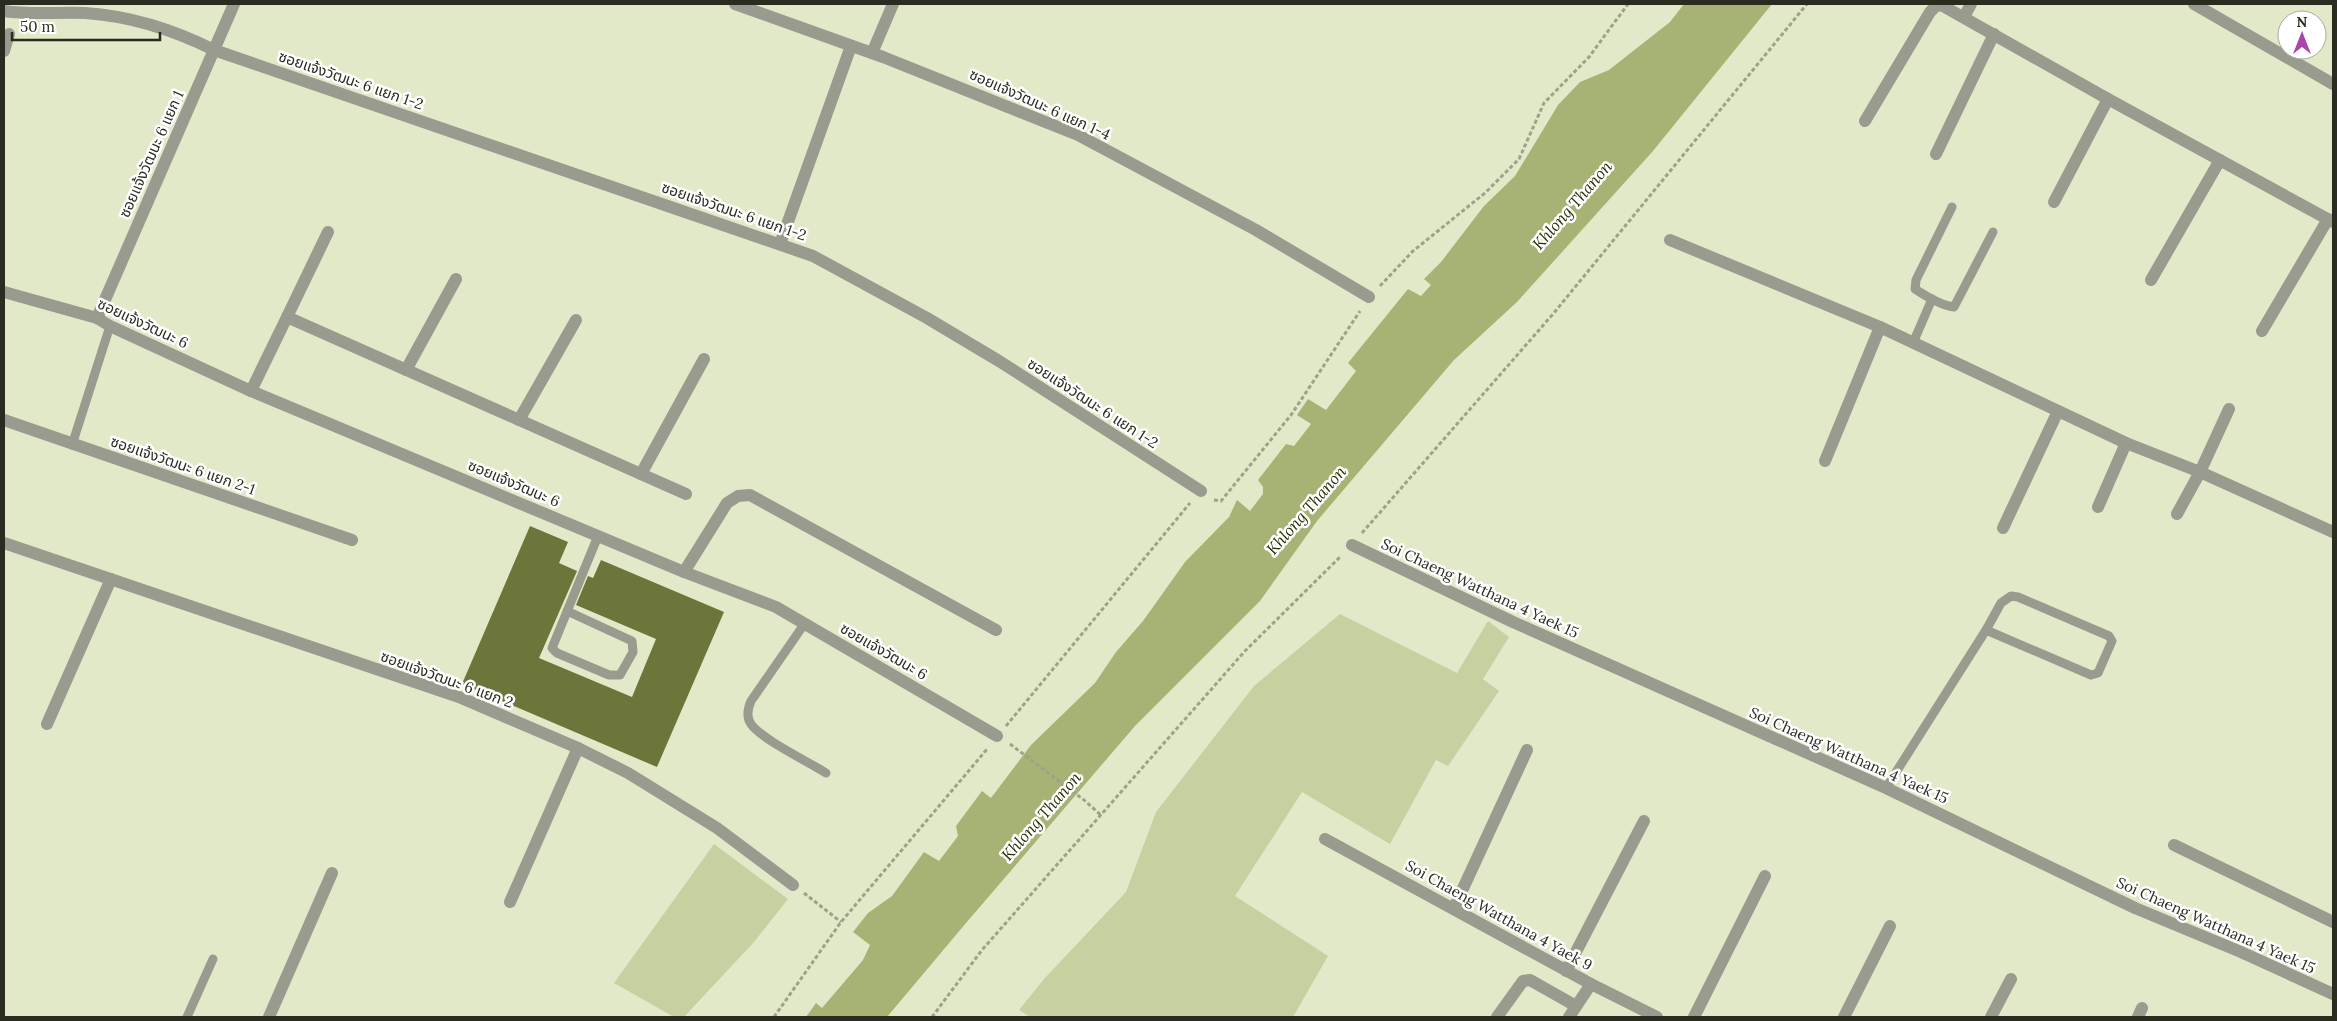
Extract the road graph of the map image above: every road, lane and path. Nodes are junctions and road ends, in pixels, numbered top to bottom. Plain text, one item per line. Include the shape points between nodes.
1 (234, 4) edge
2 (735, 4) edge
3 (892, 4) edge
4 (1807, 4) edge
5 (1971, 4) edge
6 (2194, 4) edge
7 (4, 11) edge
8 (1964, 17) junction
9 (9, 34) dead end
10 (1994, 34) junction
11 (851, 46) junction
12 (214, 50) junction
13 (4, 52) edge
14 (872, 53) junction
15 (2333, 84) edge
16 (2108, 99) junction
17 (1865, 121) dead end
18 (1936, 154) dead end
19 (2220, 160) junction
20 (2054, 202) dead end
21 (1952, 207) dead end
22 (2331, 221) edge
23 (328, 232) dead end
24 (1993, 232) dead end
25 (1670, 240) dead end
26 (780, 244) junction
27 (456, 280) dead end
28 (2151, 280) dead end
29 (4, 292) edge
30 (1369, 297) dead end
31 (1932, 299) junction
32 (287, 317) junction
33 (96, 318) junction
34 (576, 320) dead end
35 (110, 326) junction
36 (1880, 327) junction
37 (2262, 331) dead end
38 (1913, 343) junction
39 (704, 359) dead end
40 (406, 370) junction
41 (251, 391) junction
42 (2229, 409) dead end
43 (2058, 411) junction
44 (4, 420) edge
45 (519, 420) junction
46 (2126, 443) junction
47 (72, 445) junction
48 (1825, 461) dead end
49 (2200, 472) junction
50 (641, 474) junction
51 (1201, 491) dead end
52 (686, 494) dead end
53 (2098, 507) dead end
54 (2177, 514) dead end
55 (2003, 528) dead end
56 (2333, 532) edge
57 (598, 536) junction
58 (352, 540) dead end
59 (4, 543) edge
60 (1352, 545) junction
61 (684, 572) junction
62 (110, 579) junction
63 (567, 611) junction
64 (805, 623) junction
65 (996, 630) dead end
66 (1986, 630) junction
67 (47, 724) dead end
68 (997, 736) dead end
69 (578, 748) junction
70 (1527, 750) dead end
71 (1022, 751) dead end
72 (826, 772) dead end
73 (1886, 788) junction
74 (1102, 816) junction
75 (1644, 822) dead end
76 (1326, 839) dead end
77 (2174, 845) dead end
78 (332, 873) dead end
79 (1765, 876) dead end
80 (793, 885) joint
81 (510, 902) dead end
82 (1454, 908) junction
83 (841, 922) dead end
84 (2333, 922) edge
85 (1890, 926) dead end
86 (213, 958) dead end
87 (1566, 971) junction
88 (2011, 979) dead end
89 (1591, 984) junction
90 (2333, 994) edge
91 (1573, 1012) edge
92 (186, 1017) edge
93 (269, 1017) edge
94 (932, 1017) edge
95 (1497, 1017) edge
96 (1657, 1017) edge
97 (1694, 1017) edge
98 (1844, 1017) edge
99 (1991, 1017) edge

1 - 12 street, ซอยแจ้งวัฒนะ 6 แยก 1
2 - 11 street, ซอยแจ้งวัฒนะ 6 แยก 1-4
3 - 14 street
4 - 60 path via 1553,314
5 - 8 street
6 - 15 street
7 - 12 street, ซอยแจ้งวัฒนะ 6 แยก 1-2 via 87,14 144,21
8 - 10 street
8 - 17 street via 1937,5 1930,12
9 - 13 street
10 - 16 street
10 - 18 street
11 - 14 street, ซอยแจ้งวัฒนะ 6 แยก 1-4
11 - 26 street
12 - 26 street, ซอยแจ้งวัฒนะ 6 แยก 1-2
12 - 33 street, ซอยแจ้งวัฒนะ 6 แยก 1
14 - 30 street, ซอยแจ้งวัฒนะ 6 แยก 1-4 via 1078,135 1256,230
16 - 19 street
16 - 20 street
19 - 22 street
19 - 28 street
21 - 31 lane via 1916,280 1915,289
22 - 37 street
23 - 32 street
24 - 31 lane via 1954,307
25 - 36 street
26 - 51 street, ซอยแจ้งวัฒนะ 6 แยก 1-2 via 813,256 927,318
27 - 40 street
29 - 33 street, ซอยแจ้งวัฒนะ 6
31 - 38 lane
32 - 40 street
32 - 41 street
33 - 35 street, ซอยแจ้งวัฒนะ 6
34 - 45 street
35 - 41 street, ซอยแจ้งวัฒนะ 6
35 - 47 lane
36 - 38 street
36 - 48 street
38 - 43 street
39 - 50 street
40 - 45 street
41 - 57 street, ซอยแจ้งวัฒนะ 6
42 - 49 street
43 - 46 street
43 - 55 street
44 - 47 street, ซอยแจ้งวัฒนะ 6 แยก 2-1
45 - 50 street
46 - 49 street
46 - 53 street
47 - 58 street, ซอยแจ้งวัฒนะ 6 แยก 2-1
49 - 54 street
49 - 56 street
50 - 52 street
57 - 61 street, ซอยแจ้งวัฒนะ 6
57 - 63 lane
59 - 62 street, ซอยแจ้งวัฒนะ 6 แยก 2
60 - 73 street, Soi Chaeng Watthana 4 Yaek 15 via 1521,626
60 - 74 path via 1245,652
61 - 64 street, ซอยแจ้งวัฒนะ 6 via 776,607
61 - 65 street via 727,503 738,496 750,495
62 - 67 street
62 - 69 street, ซอยแจ้งวัฒนะ 6 แยก 2 via 459,697
63 - 63 lane via 552,648 609,675 620,675 633,652 632,641
64 - 68 street, ซอยแจ้งวัฒนะ 6
64 - 72 lane via 751,701 748,715 751,724 768,738
66 - 66 lane via 2001,602 2012,596 2109,636 2112,641 2098,673 2090,675
66 - 73 lane
69 - 80 street, ซอยแจ้งวัฒนะ 6 แยก 2 via 628,773 716,828
69 - 81 street
70 - 82 street
71 - 74 path
73 - 90 street, Soi Chaeng Watthana 4 Yaek 15 via 2135,908
74 - 94 path via 982,950
75 - 87 street
76 - 82 street, Soi Chaeng Watthana 4 Yaek 9
77 - 84 street
78 - 93 street
79 - 97 street
80 - 83 path
82 - 87 street, Soi Chaeng Watthana 4 Yaek 9
85 - 98 street
86 - 92 lane
87 - 89 street, Soi Chaeng Watthana 4 Yaek 9
88 - 99 street
89 - 91 street
89 - 96 street, Soi Chaeng Watthana 4 Yaek 9
91 - 95 street via 1530,980 1523,981

